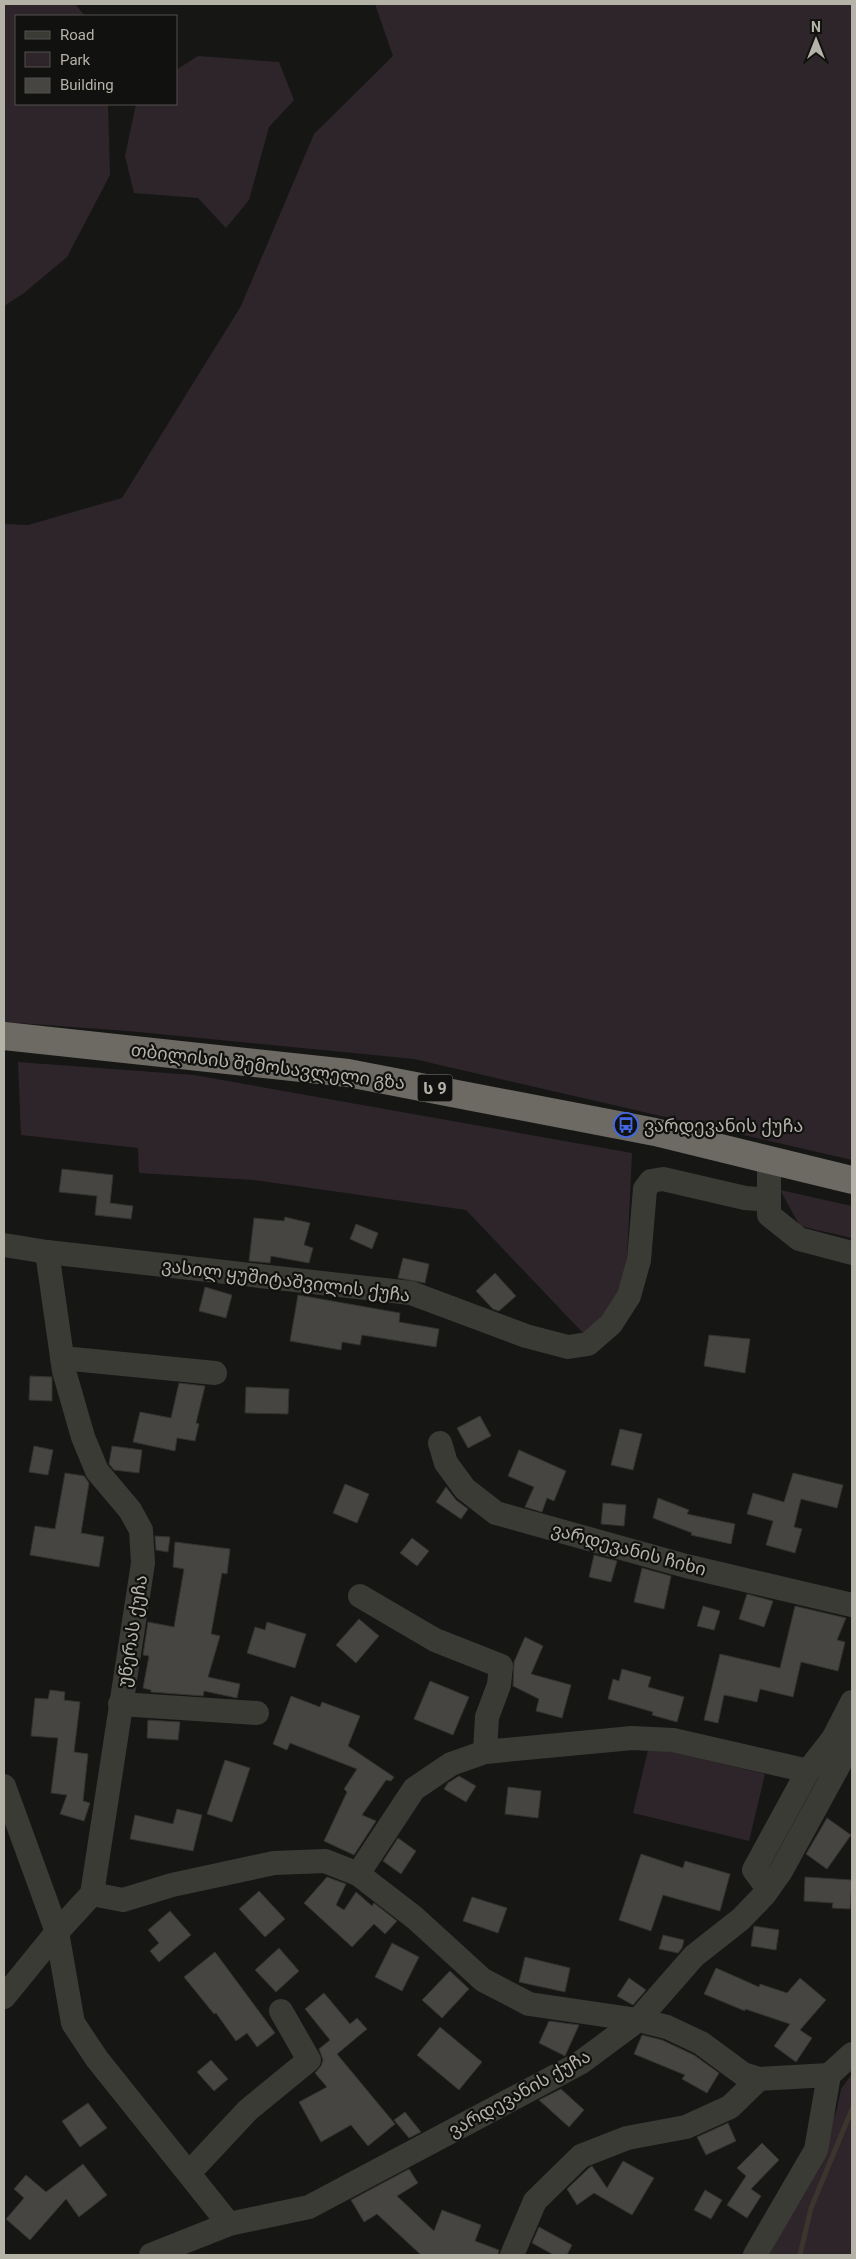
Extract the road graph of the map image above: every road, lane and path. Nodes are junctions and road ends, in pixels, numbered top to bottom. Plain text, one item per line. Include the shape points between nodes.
1 (4, 1036) edge
2 (769, 1160) junction
3 (852, 1180) edge
4 (769, 1200) junction
5 (4, 1245) edge
6 (47, 1252) junction
7 (852, 1253) edge
8 (62, 1358) junction
9 (216, 1373) dead end
10 (440, 1443) dead end
11 (360, 1596) dead end
12 (852, 1605) edge
13 (852, 1702) edge
14 (120, 1704) junction
15 (256, 1713) dead end
16 (852, 1741) edge
17 (485, 1752) junction
18 (808, 1771) junction
19 (4, 1786) edge
20 (358, 1874) junction
21 (768, 1889) junction
22 (92, 1894) junction
23 (57, 1932) junction
24 (4, 1997) edge
25 (280, 2011) dead end
26 (638, 2020) junction
27 (852, 2054) edge
28 (829, 2075) junction
29 (759, 2080) junction
30 (189, 2173) junction
31 (229, 2224) junction
32 (151, 2255) edge
33 (512, 2255) edge
34 (755, 2255) edge

1 - 2 highway, თბილისის შემოსავლელი გზა / ს 9 via 348,1073 655,1132
2 - 3 highway, თბილისის შემოსავლელი გზა / ს 9
2 - 4 street
4 - 6 street, ვასილ ყუშიტაშვილის ქუჩა via 745,1198 663,1179 651,1181 645,1188 639,1260 629,1296 611,1324 588,1344 568,1348 526,1336 411,1293
4 - 7 street via 769,1215 799,1239
5 - 6 street, ვასილ ყუშიტაშვილის ქუჩა
6 - 8 street, უწერას ქუჩა
8 - 9 street
8 - 14 street, უწერას ქუჩა via 82,1437 97,1472 130,1510 141,1530 142,1563
10 - 12 street, ვარდევანის ჩიხი via 446,1463 465,1489 496,1513 686,1566
11 - 17 street via 435,1640 501,1666 499,1685 487,1717
13 - 18 street
14 - 15 street
14 - 22 street, უწერას ქუჩა
16 - 21 street, ვარდევანის ქუჩა
17 - 18 street via 632,1738 673,1740
17 - 20 street via 451,1764 414,1789
18 - 21 street via 754,1870
19 - 23 street
20 - 22 street via 326,1860 274,1863 172,1885 123,1900
20 - 26 street via 415,1918 483,1980 529,2004
21 - 26 street, ვარდევანის ქუჩა via 741,1919 694,1956
22 - 23 street
23 - 24 street
23 - 30 street via 73,2023 97,2059
25 - 30 street via 309,2060 248,2110
26 - 29 street via 667,2027 701,2043 743,2074
26 - 31 street, ვარდევანის ქუჩა via 580,2063 309,2207
27 - 28 street
28 - 29 street
28 - 34 street via 816,2150
29 - 33 street via 730,2107 686,2127 627,2138 581,2156 534,2201
30 - 31 street
31 - 32 street, ვარდევანის ქუჩა

